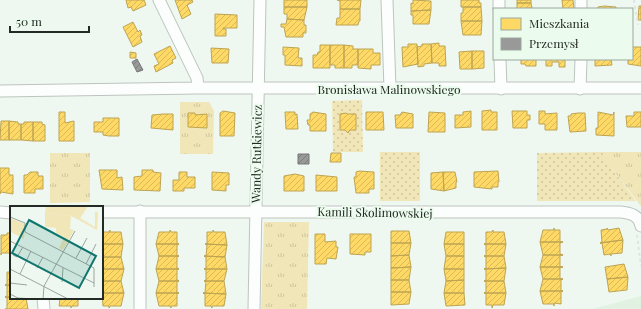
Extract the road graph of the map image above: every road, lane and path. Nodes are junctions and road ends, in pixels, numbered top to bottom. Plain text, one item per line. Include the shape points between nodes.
1 (159, 0) edge
2 (260, 0) edge
3 (387, 0) edge
4 (634, 0) edge
5 (638, 25) dead end
6 (500, 60) edge
7 (580, 60) edge
8 (198, 88) junction
9 (257, 88) junction
10 (641, 88) edge
11 (390, 89) junction
12 (501, 89) junction
13 (580, 89) junction
14 (0, 91) edge
15 (103, 209) edge
16 (10, 210) edge
17 (140, 211) junction
18 (254, 211) junction
19 (0, 212) edge
20 (641, 226) edge
21 (43, 299) edge
22 (44, 309) edge
23 (140, 309) edge
24 (254, 309) edge

1 - 8 street via 197,78
2 - 9 street, Wandy Rutkiewicz
3 - 11 street
4 - 5 path
6 - 12 street
7 - 13 street
8 - 9 street, Bronisława Malinowskiego
8 - 14 street, Bronisława Malinowskiego
9 - 11 street, Bronisława Malinowskiego
9 - 18 street, Wandy Rutkiewicz
10 - 13 street, Bronisława Malinowskiego
11 - 12 street, Bronisława Malinowskiego
12 - 13 street, Bronisława Malinowskiego
15 - 17 street, Kamili Skolimowskiej
16 - 19 street
17 - 18 street, Kamili Skolimowskiej
17 - 23 street
18 - 20 street, Kamili Skolimowskiej via 621,212 634,215
18 - 24 street, Wandy Rutkiewicz
21 - 22 street

